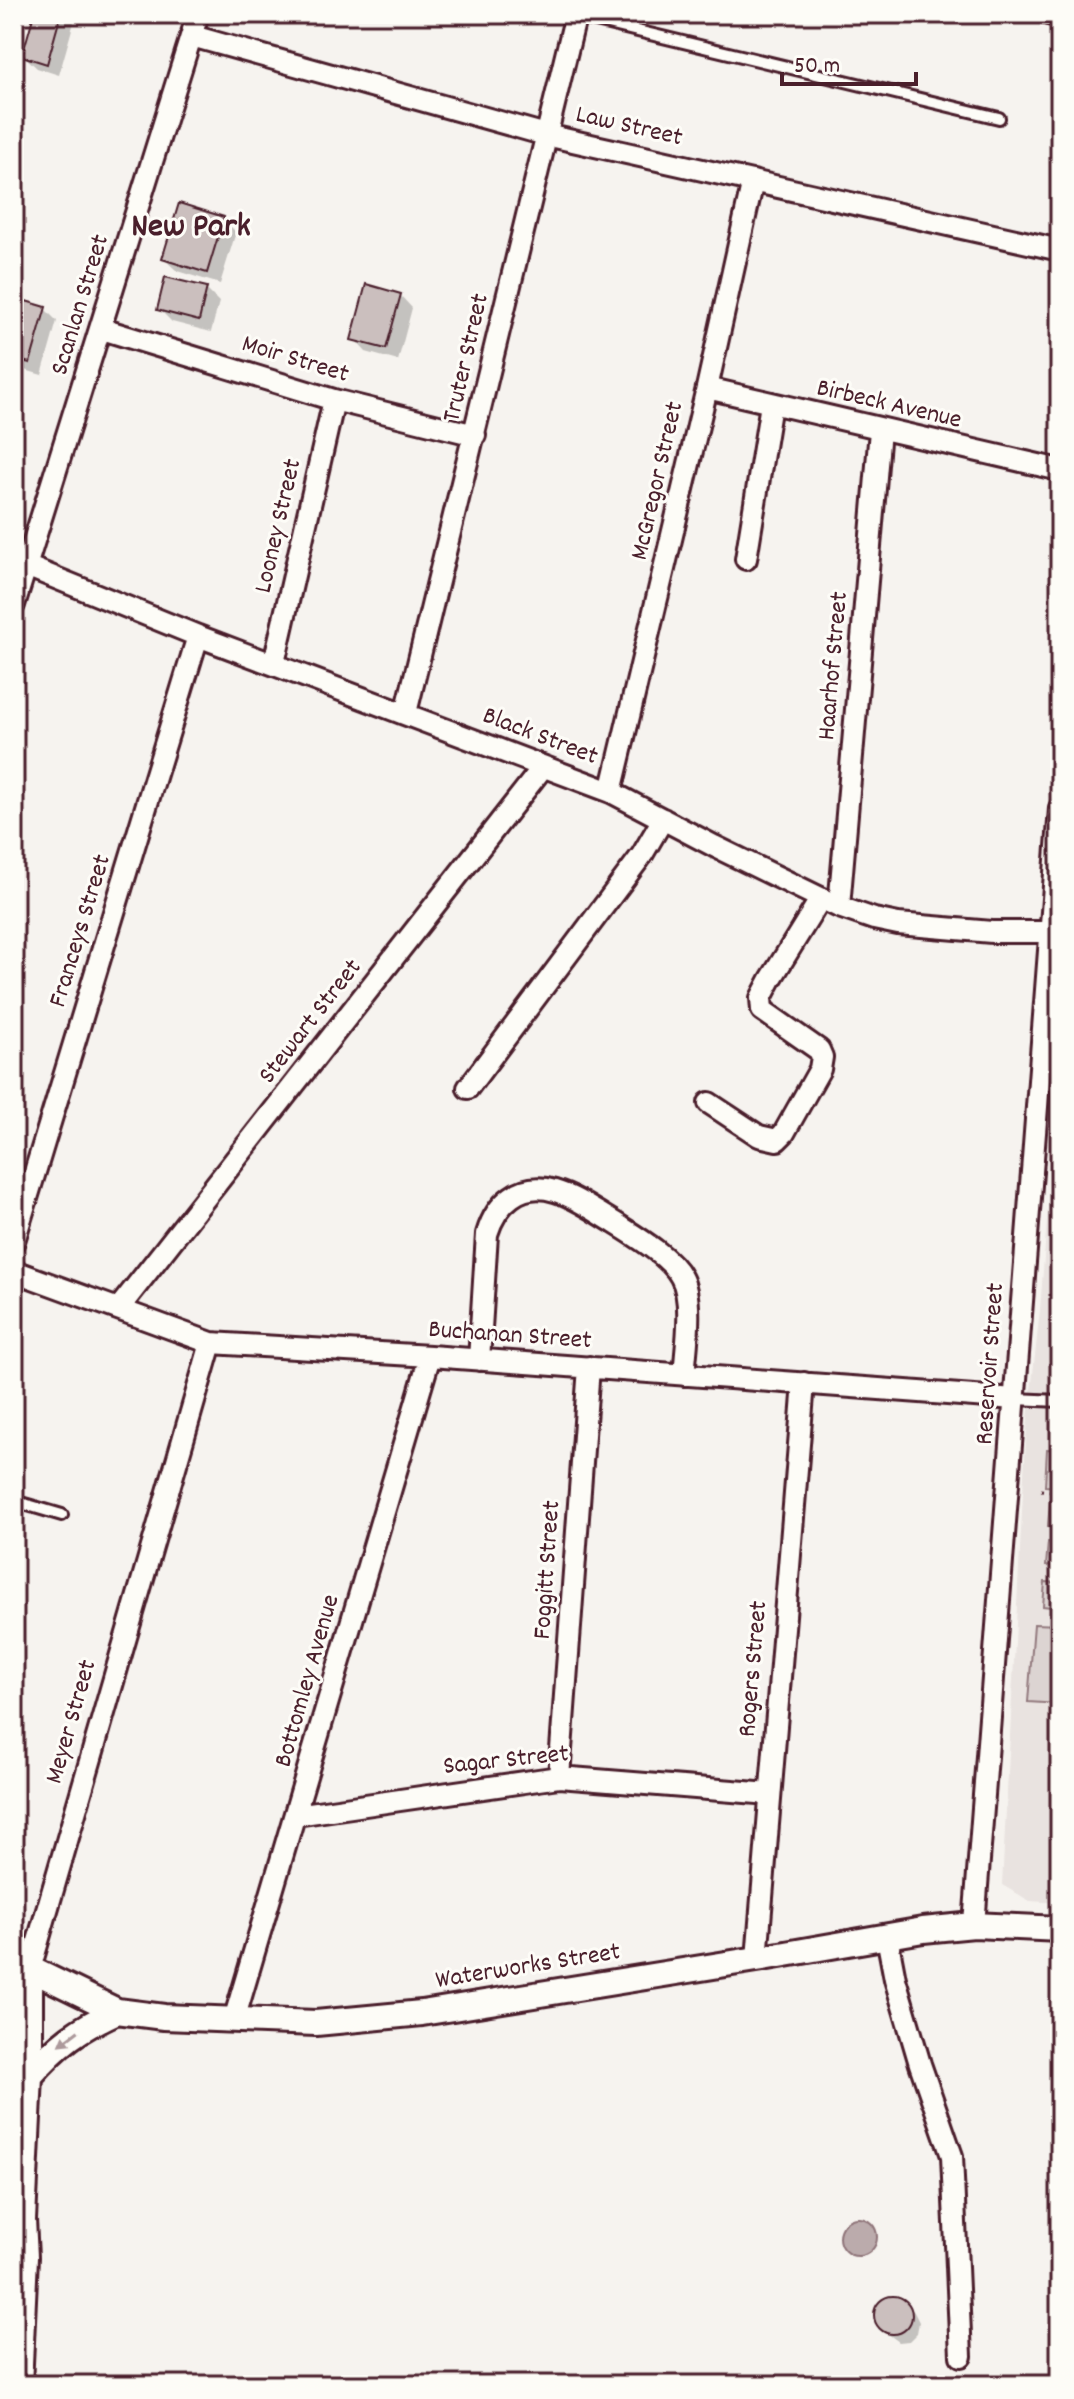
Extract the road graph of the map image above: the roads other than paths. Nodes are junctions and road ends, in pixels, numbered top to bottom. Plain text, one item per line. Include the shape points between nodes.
1 (1048, 14) edge
2 (575, 15) edge
3 (1060, 17) edge
4 (192, 21) edge
5 (999, 118) dead end
6 (546, 135) junction
7 (753, 181) junction
8 (1060, 250) edge
9 (102, 329) junction
10 (707, 388) junction
11 (334, 400) junction
12 (771, 404) junction
13 (880, 430) junction
14 (475, 435) junction
15 (1060, 470) edge
16 (746, 559) dead end
17 (20, 563) edge
18 (14, 605) edge
19 (198, 636) junction
20 (274, 663) junction
21 (406, 713) junction
22 (543, 767) junction
23 (611, 792) junction
24 (1060, 808) edge
25 (663, 819) junction
26 (830, 903) junction
27 (1049, 932) junction
28 (468, 1088) dead end
29 (709, 1103) dead end
30 (14, 1241) edge
31 (14, 1271) edge
32 (119, 1308) junction
33 (211, 1343) junction
34 (430, 1356) junction
35 (479, 1360) junction
36 (589, 1367) junction
37 (684, 1375) junction
38 (804, 1383) junction
39 (1015, 1399) junction
40 (1060, 1401) edge
41 (14, 1501) edge
42 (62, 1515) dead end
43 (559, 1777) junction
44 (770, 1794) junction
45 (296, 1815) junction
46 (974, 1925) junction
47 (1060, 1929) edge
48 (887, 1937) junction
49 (757, 1959) junction
50 (22, 1965) edge
51 (117, 2011) junction
52 (234, 2020) junction
53 (30, 2076) junction
54 (20, 2138) edge
55 (23, 2220) junction
56 (14, 2274) edge
57 (961, 2356) dead end
58 (19, 2385) edge

1 - 3 street
2 - 5 lane
2 - 6 street, Truter Street
4 - 6 street, Law Street
4 - 9 street, Scanlan Street
6 - 7 street, Law Street
6 - 14 street, Truter Street
7 - 8 street, Law Street
7 - 10 street, McGregor Street
9 - 11 street, Moir Street
9 - 17 street, Scanlan Street
10 - 12 street, Birbeck Avenue
10 - 23 street, McGregor Street
11 - 14 street, Moir Street
11 - 20 street, Looney Street
12 - 13 street, Birbeck Avenue
12 - 16 street
13 - 15 street, Birbeck Avenue
13 - 26 street, Haarhof Street
14 - 21 street, Truter Street
17 - 18 street, Scanlan Street
17 - 19 street, Black Street
19 - 20 street, Black Street
19 - 30 street, Franceys Street
20 - 21 street, Black Street
21 - 22 street, Black Street
22 - 23 street, Black Street
22 - 32 street, Stewart Street
23 - 25 street, Black Street
24 - 27 street, Reservoir Street
25 - 26 street, Black Street
25 - 28 street via 642,855
26 - 27 street, Black Street via 898,924
26 - 29 street via 761,998 762,1010 822,1057 784,1133 777,1140 759,1136
27 - 39 street, Reservoir Street
31 - 32 street, Buchanan Street
32 - 33 street, Buchanan Street
33 - 34 street, Buchanan Street
33 - 50 street, Meyer Street
34 - 35 street, Buchanan Street
34 - 45 street, Bottomley Avenue
35 - 36 street, Buchanan Street
35 - 37 street via 491,1219 509,1197 532,1189 554,1190 636,1237 681,1276 687,1293
36 - 37 street, Buchanan Street
36 - 43 street, Foggitt Street
37 - 38 street, Buchanan Street
38 - 39 street, Buchanan Street
38 - 44 street, Rogers Street
39 - 40 lane
39 - 46 street, Reservoir Street
41 - 42 lane
43 - 44 street, Sagar Street
43 - 45 street, Sagar Street
44 - 49 street, Rogers Street
45 - 52 street, Bottomley Avenue
46 - 47 street, Waterworks Street
46 - 48 street, Waterworks Street
48 - 49 street, Waterworks Street
48 - 57 street via 920,2064 952,2156
49 - 52 street, Waterworks Street via 422,2013 316,2023
50 - 51 street, Waterworks Street
50 - 53 street, Meyer Street
51 - 52 street, Waterworks Street
51 -> 53 street via 54,2048
53 - 54 street, Meyer Street
54 - 55 street, Meyer Street
55 - 56 street, Meyer Street
55 - 58 street, Meyer Street

